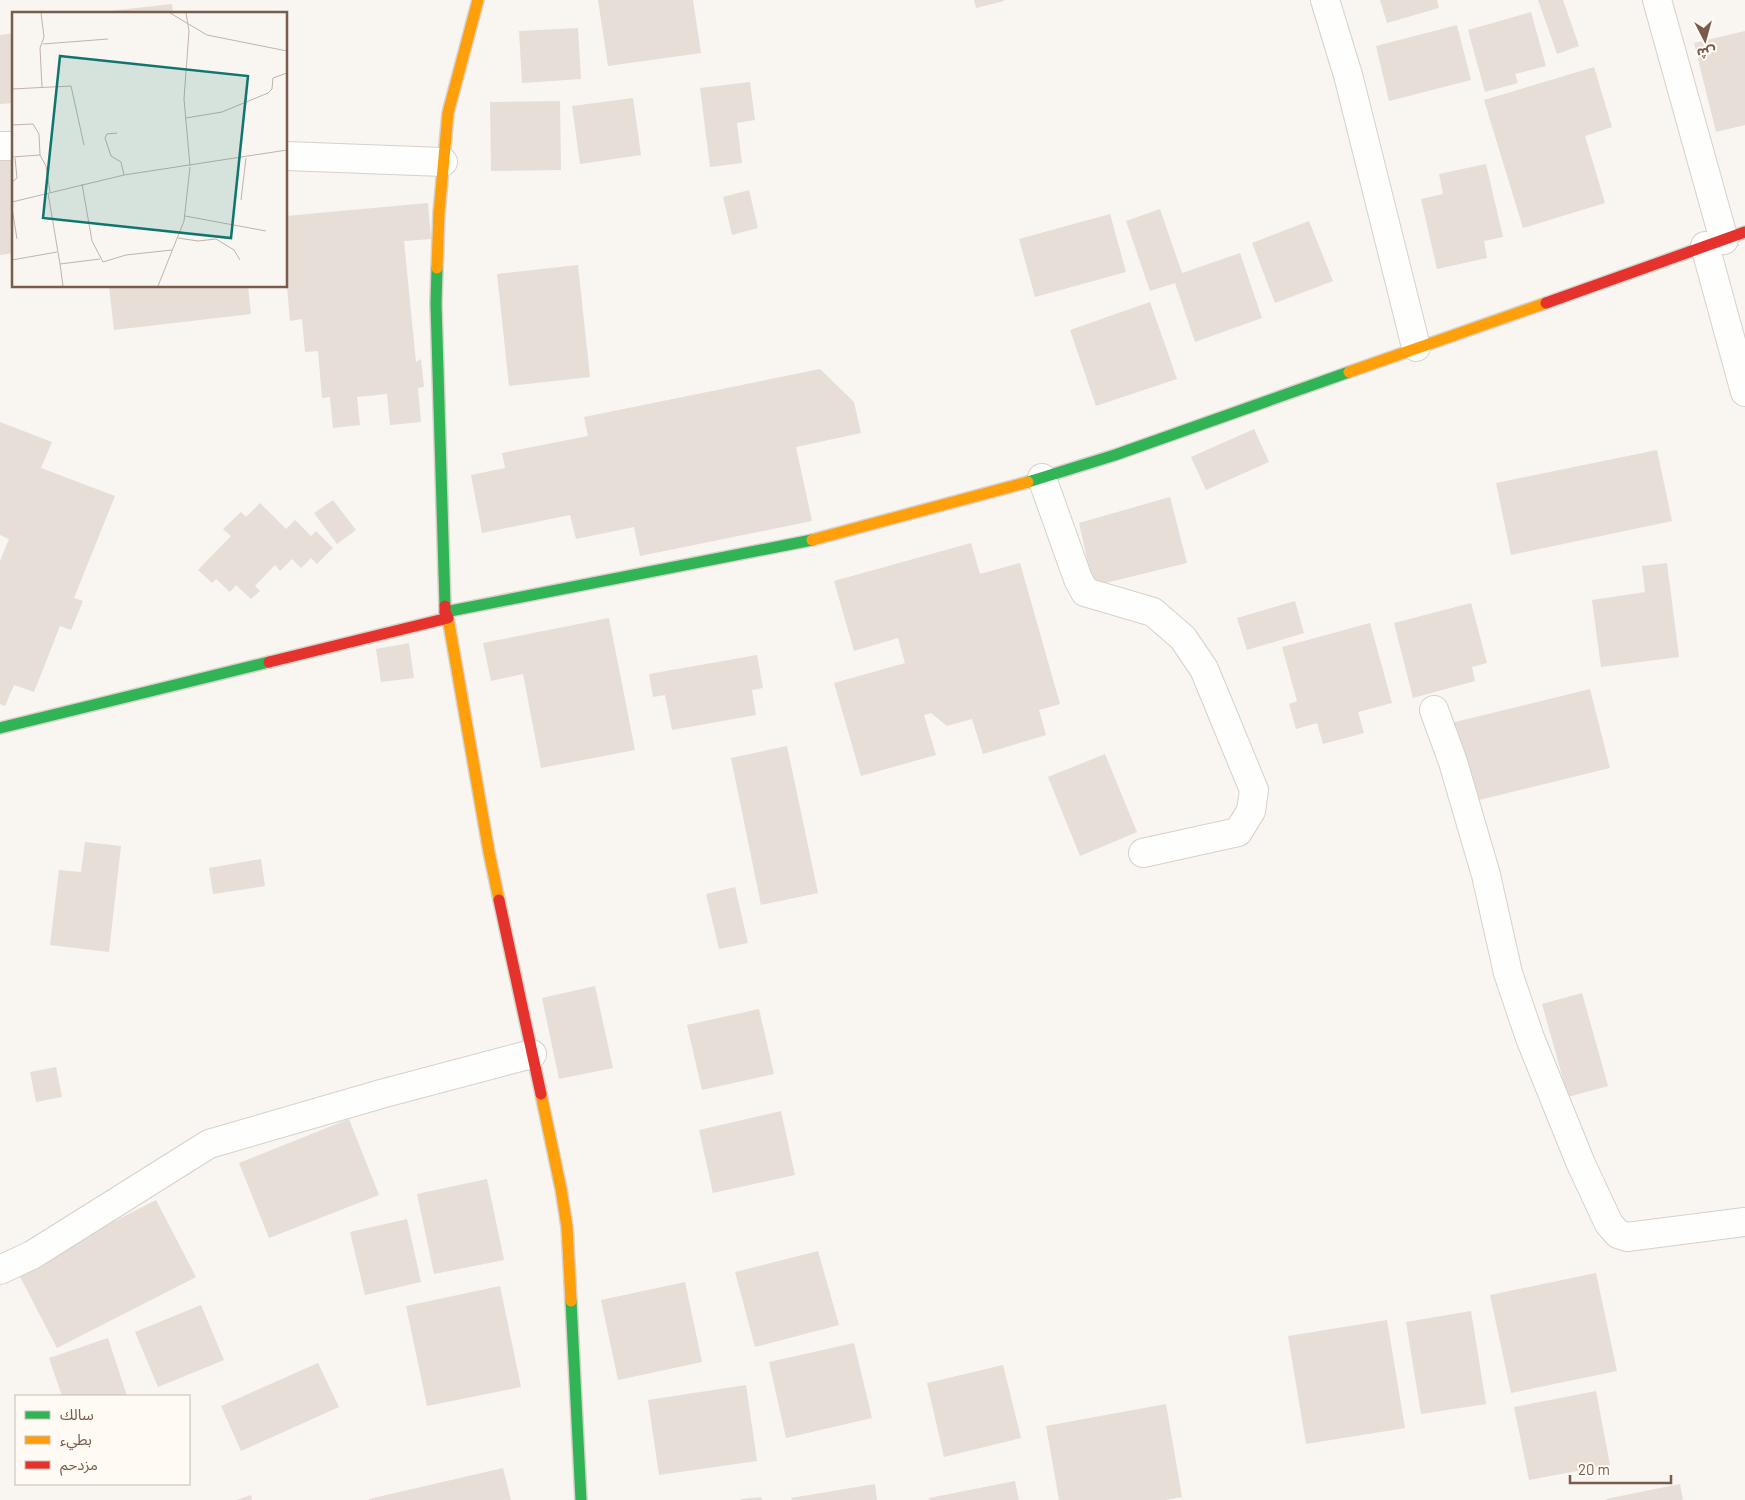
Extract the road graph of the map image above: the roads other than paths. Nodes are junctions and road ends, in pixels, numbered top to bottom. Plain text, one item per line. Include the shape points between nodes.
1 (478, 0) edge
2 (1325, 0) edge
3 (1657, 0) edge
4 (288, 156) edge
5 (443, 162) junction
6 (1725, 239) edge
7 (1416, 347) junction
8 (1745, 392) edge
9 (1042, 478) junction
10 (447, 615) junction
11 (1434, 710) dead end
12 (0, 728) edge
13 (1143, 853) dead end
14 (532, 1054) junction
15 (1745, 1222) edge
16 (0, 1270) edge
17 (581, 1500) edge

1 - 5 street via 448,113
2 - 7 street via 1348,75
3 - 6 street
4 - 5 street
5 - 10 street via 436,304
6 - 7 street
6 - 8 street
7 - 9 street
9 - 10 street via 801,544
9 - 13 street via 1085,592 1153,612 1183,638 1204,669 1254,790 1252,811 1238,832
10 - 12 street
10 - 14 street via 489,852
11 - 15 street via 1486,875 1511,983 1581,1164 1609,1224 1627,1238
14 - 16 street via 209,1144 32,1255
14 - 17 street via 567,1227

